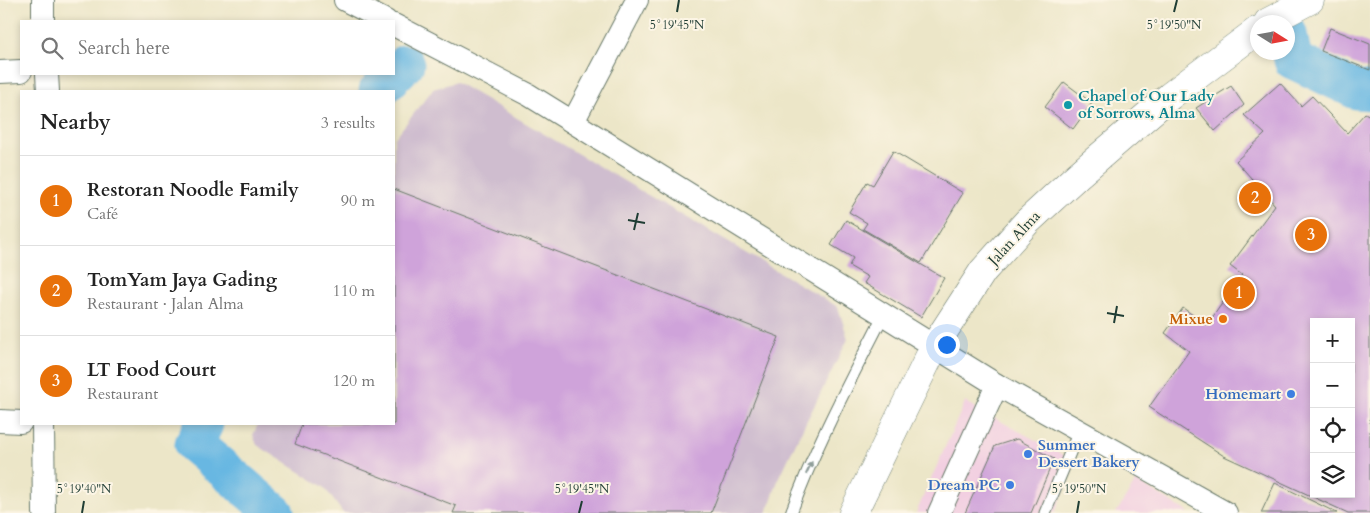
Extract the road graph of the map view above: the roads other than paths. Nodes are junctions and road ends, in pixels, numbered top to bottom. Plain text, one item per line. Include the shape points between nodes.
1 (43, 0) edge
2 (345, 0) edge
3 (637, 0) edge
4 (1309, 1) edge
5 (1282, 15) edge
6 (43, 20) edge
7 (384, 20) edge
8 (395, 26) edge
9 (1250, 36) edge
10 (20, 71) edge
11 (0, 72) edge
12 (573, 122) junction
13 (884, 314) junction
14 (935, 345) junction
15 (997, 385) junction
16 (0, 421) edge
17 (20, 422) edge
18 (43, 425) edge
19 (1079, 431) junction
20 (44, 513) edge
21 (791, 513) edge
22 (853, 513) edge
23 (939, 513) edge
24 (1045, 513) edge
25 (1226, 513) edge

1 - 6 street
2 - 7 street
3 - 12 street
4 - 5 main road
8 - 12 street via 529,94
9 - 14 main road, Jalan Alma via 1170,96 1027,222 983,272
10 - 11 street
12 - 13 street
13 - 14 street
21 -> 13 lane via 842,395
14 - 15 street
14 - 22 main road, Jalan Alma
15 - 19 street
15 - 23 street
16 - 17 street
18 - 20 street
19 - 24 lane
19 - 25 street

